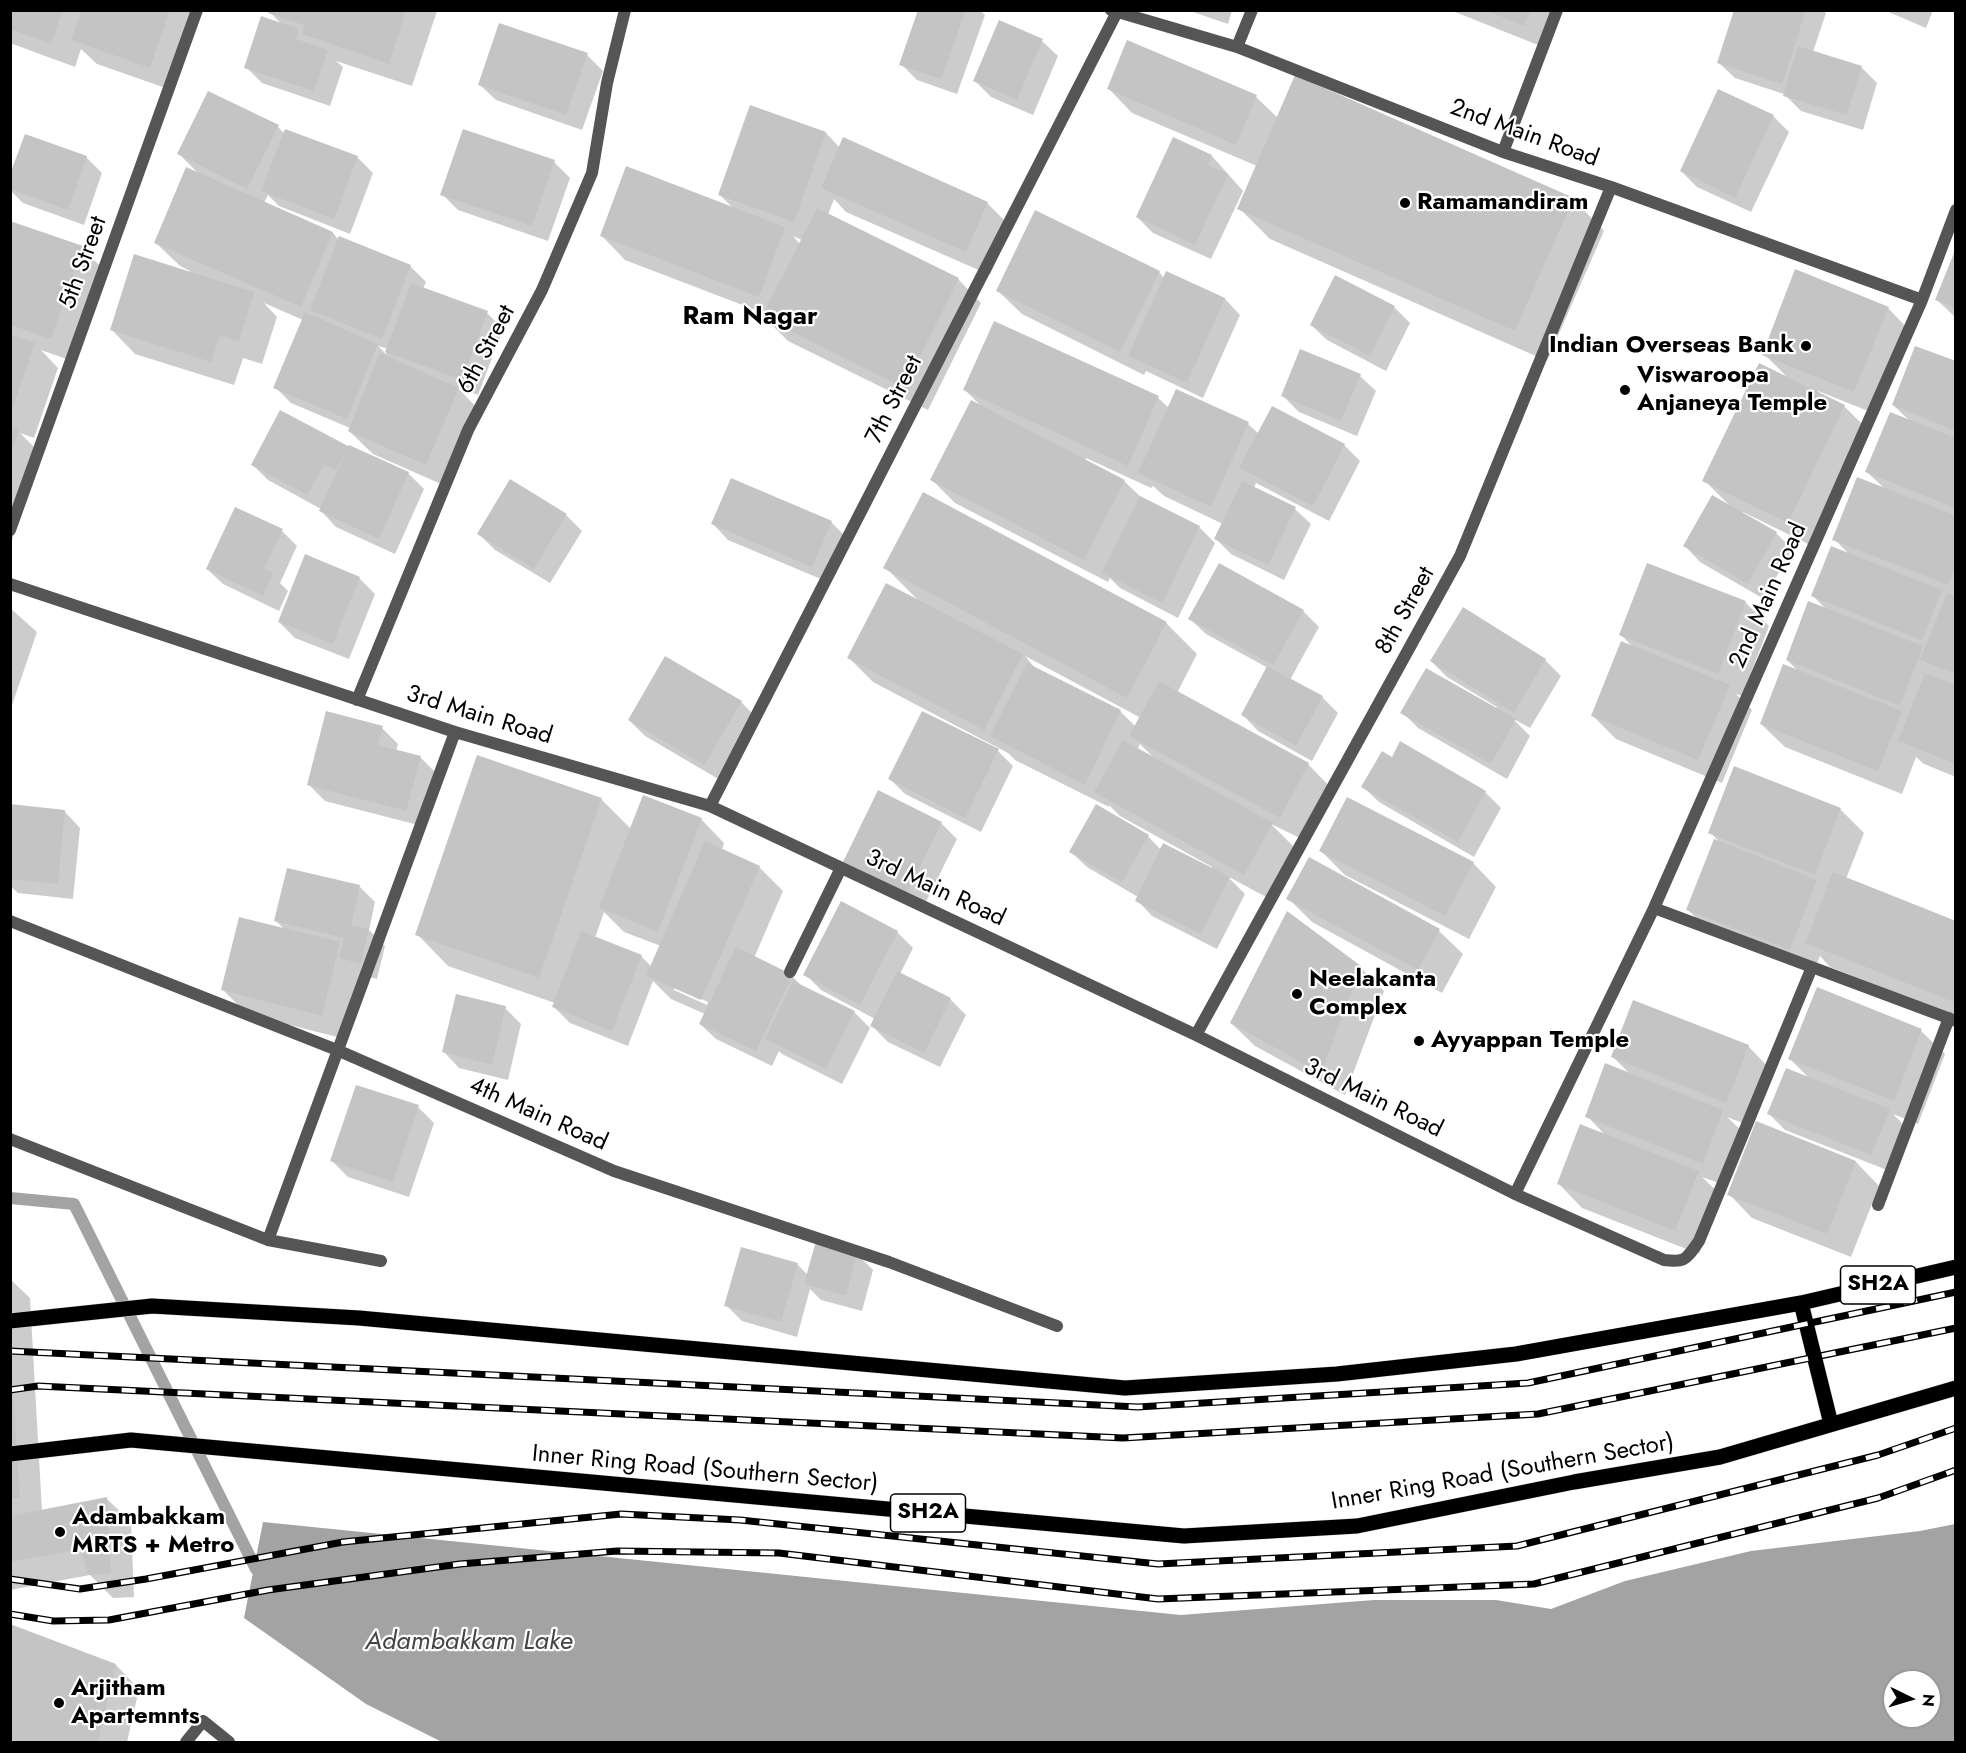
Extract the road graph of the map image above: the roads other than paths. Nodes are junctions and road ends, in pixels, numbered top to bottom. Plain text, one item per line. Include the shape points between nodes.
1 (197, 10) edge
2 (625, 10) edge
3 (1252, 10) edge
4 (1557, 10) edge
5 (1114, 11) edge
6 (1237, 47) junction
7 (1503, 152) junction
8 (1611, 187) junction
9 (1956, 210) edge
10 (1922, 300) junction
11 (10, 530) edge
12 (10, 584) edge
13 (357, 700) junction
14 (456, 732) junction
15 (710, 806) junction
16 (841, 868) junction
17 (1654, 908) junction
18 (10, 921) edge
19 (1812, 967) junction
20 (790, 972) dead end
21 (1952, 1019) edge
22 (1196, 1035) junction
23 (337, 1050) junction
24 (10, 1139) edge
25 (1515, 1194) junction
26 (1878, 1206) dead end
27 (268, 1240) junction
28 (381, 1261) dead end
29 (1956, 1267) edge
30 (1801, 1304) junction
31 (10, 1322) edge
32 (1057, 1326) dead end
33 (1956, 1388) edge
34 (1831, 1424) junction
35 (14, 1454) edge
36 (186, 1743) edge
37 (229, 1743) edge

1 - 11 street, 5th Street
2 - 13 street, 6th Street via 607,83 592,173 542,290 468,430
3 - 6 street
4 - 7 street
5 - 6 street, 2nd Main Road
5 - 15 street, 7th Street
6 - 7 street, 2nd Main Road
7 - 8 street, 2nd Main Road
8 - 10 street, 2nd Main Road
8 - 22 street, 8th Street via 1460,556
9 - 10 street, 2nd Main Road
10 - 17 street, 2nd Main Road
12 - 13 street, 3rd Main Road
13 - 14 street, 3rd Main Road
14 - 15 street, 3rd Main Road
14 - 23 street
15 - 16 street, 3rd Main Road
16 - 20 street
16 - 22 street, 3rd Main Road
17 - 19 street
17 - 25 street
18 - 23 street, 4th Main Road
19 - 21 street
19 - 25 street, 3rd Main Road via 1699,1241 1688,1256 1679,1262 1664,1260
21 - 26 street
22 - 25 street, 3rd Main Road
23 - 27 street
23 - 32 street, 4th Main Road via 614,1171 889,1262
24 - 27 street
27 - 28 street
29 - 30 main road, SH2A
30 - 31 main road, SH2A via 1516,1354 1337,1374 1125,1388 359,1318 152,1306
30 - 34 main road
33 - 34 main road, Inner Ring Road (Southern Sector) / SH2A
34 - 35 main road, Inner Ring Road (Southern Sector) / SH2A via 1720,1457 1357,1526 1184,1536 131,1440
36 - 37 street via 202,1721

